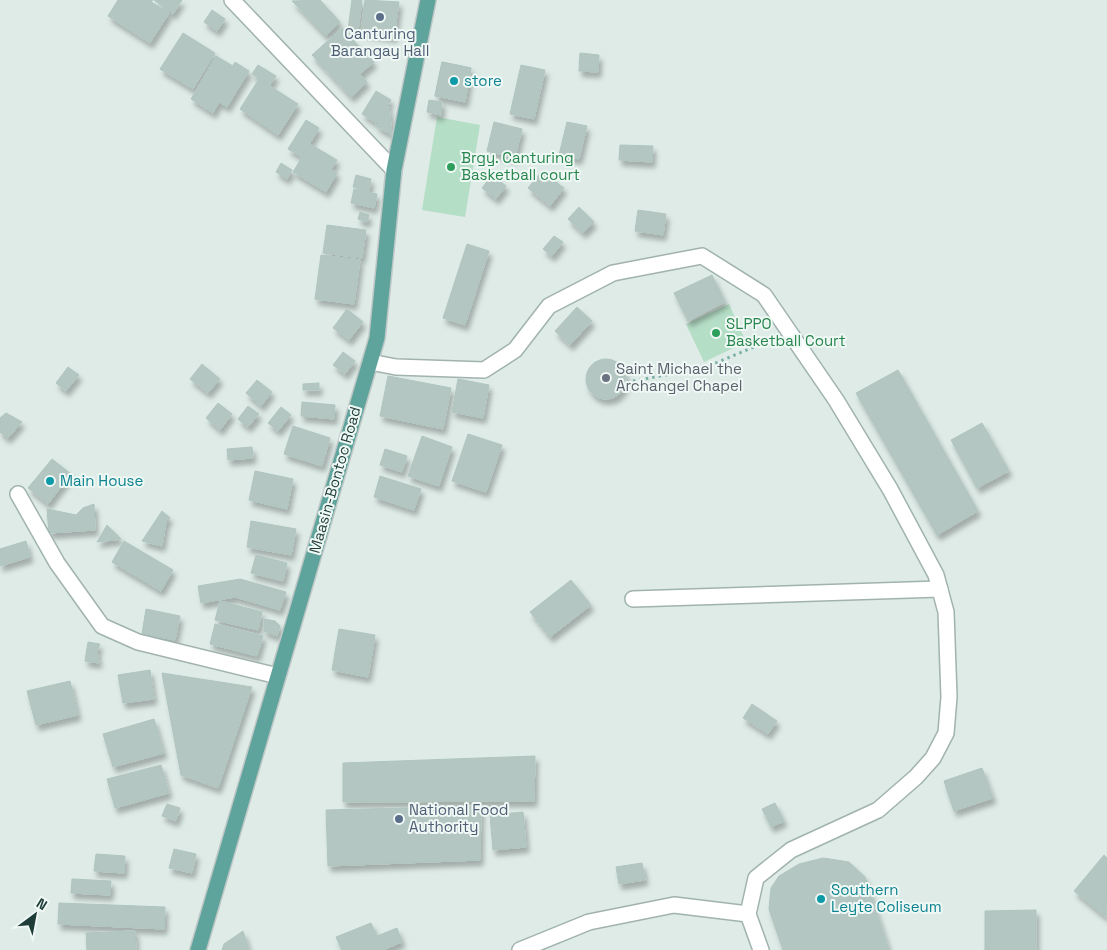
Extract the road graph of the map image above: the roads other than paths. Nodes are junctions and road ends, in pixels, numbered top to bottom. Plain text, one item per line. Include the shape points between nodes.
1 (232, 0) edge
2 (428, 0) edge
3 (394, 170) junction
4 (370, 362) junction
5 (18, 494) dead end
6 (940, 589) junction
7 (633, 599) dead end
8 (278, 676) junction
9 (748, 914) junction
10 (198, 950) edge
11 (520, 950) edge
12 (761, 950) edge

1 - 3 street
2 - 3 main road, Maasin-Bontoc Road
3 - 4 main road, Maasin-Bontoc Road via 377,338
4 - 6 street via 396,367 484,370 515,350 549,306 613,273 702,256 764,295 836,400 890,489 936,575
4 - 8 main road, Maasin-Bontoc Road
5 - 8 street via 57,564 102,626 138,642
6 - 7 street
6 - 9 street via 946,612 949,698 946,733 933,758 878,810 791,850 756,878
8 - 10 main road, Maasin-Bontoc Road
9 - 11 street via 674,905 589,922
9 - 12 street

